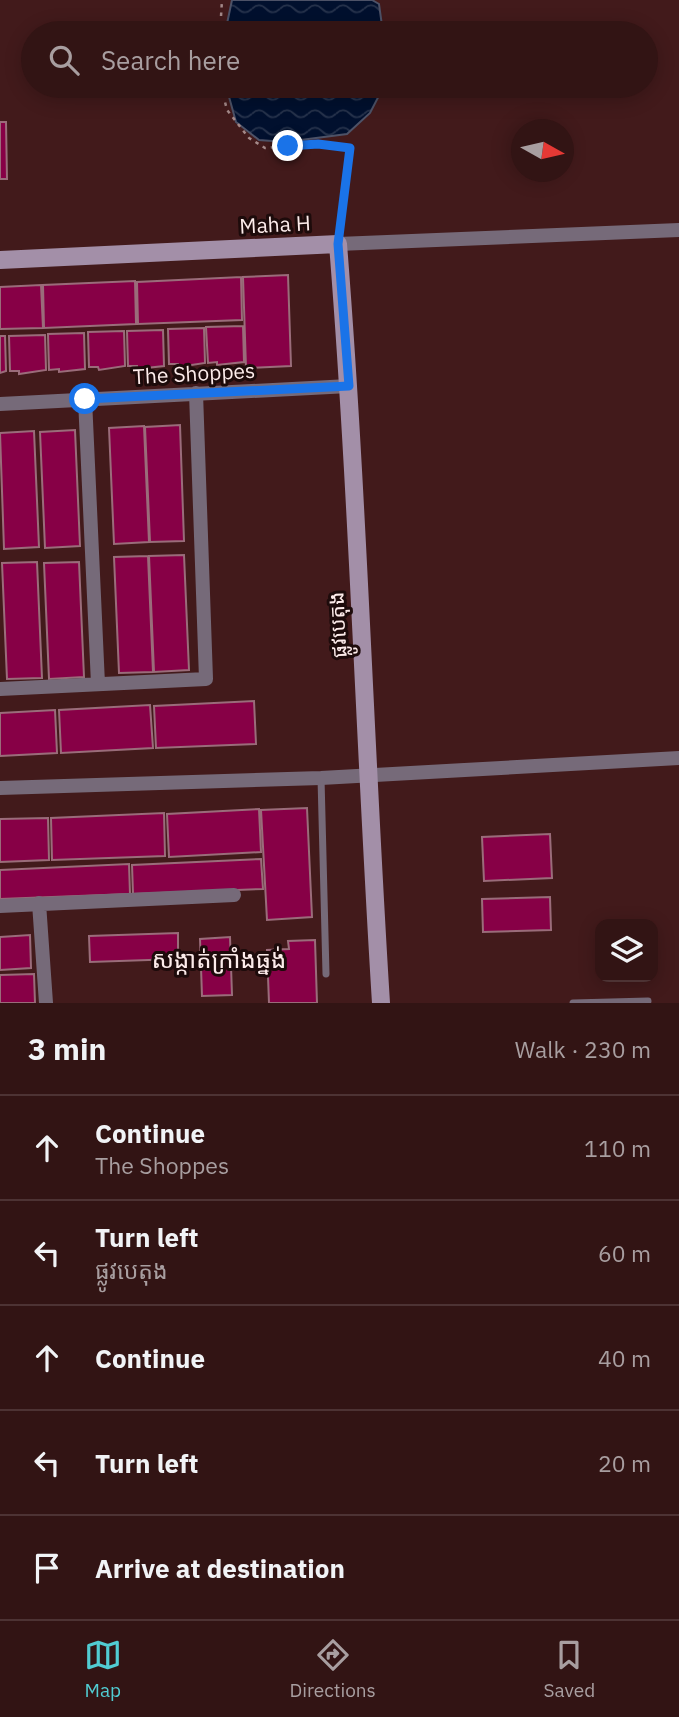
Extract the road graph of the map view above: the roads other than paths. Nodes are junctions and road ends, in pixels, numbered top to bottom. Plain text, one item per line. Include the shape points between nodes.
1 (679, 230) edge
2 (338, 244) junction
3 (0, 260) edge
4 (349, 386) junction
5 (195, 393) junction
6 (85, 399) junction
7 (0, 404) edge
8 (98, 684) junction
9 (0, 689) edge
10 (679, 758) edge
11 (366, 775) junction
12 (321, 778) junction
13 (0, 788) edge
14 (234, 895) dead end
15 (39, 903) junction
16 (0, 906) edge
17 (326, 974) dead end
18 (648, 1001) dead end
19 (46, 1003) edge
20 (381, 1003) edge
21 (573, 1003) edge

1 - 2 street, Maha H
2 - 3 main road, Maha H
2 - 4 main road, ផ្លូវបេតុង
4 - 5 street, The Shoppes
4 - 11 main road, ផ្លូវបេតុង
5 - 6 street, The Shoppes
5 - 8 street via 206,678
6 - 7 street, The Shoppes
6 - 8 street
8 - 9 street
10 - 11 street
11 - 12 street
11 - 20 main road, ផ្លូវបេតុង
12 - 13 street
12 - 17 lane
14 - 15 street
15 - 16 street
15 - 19 street
18 - 21 lane

